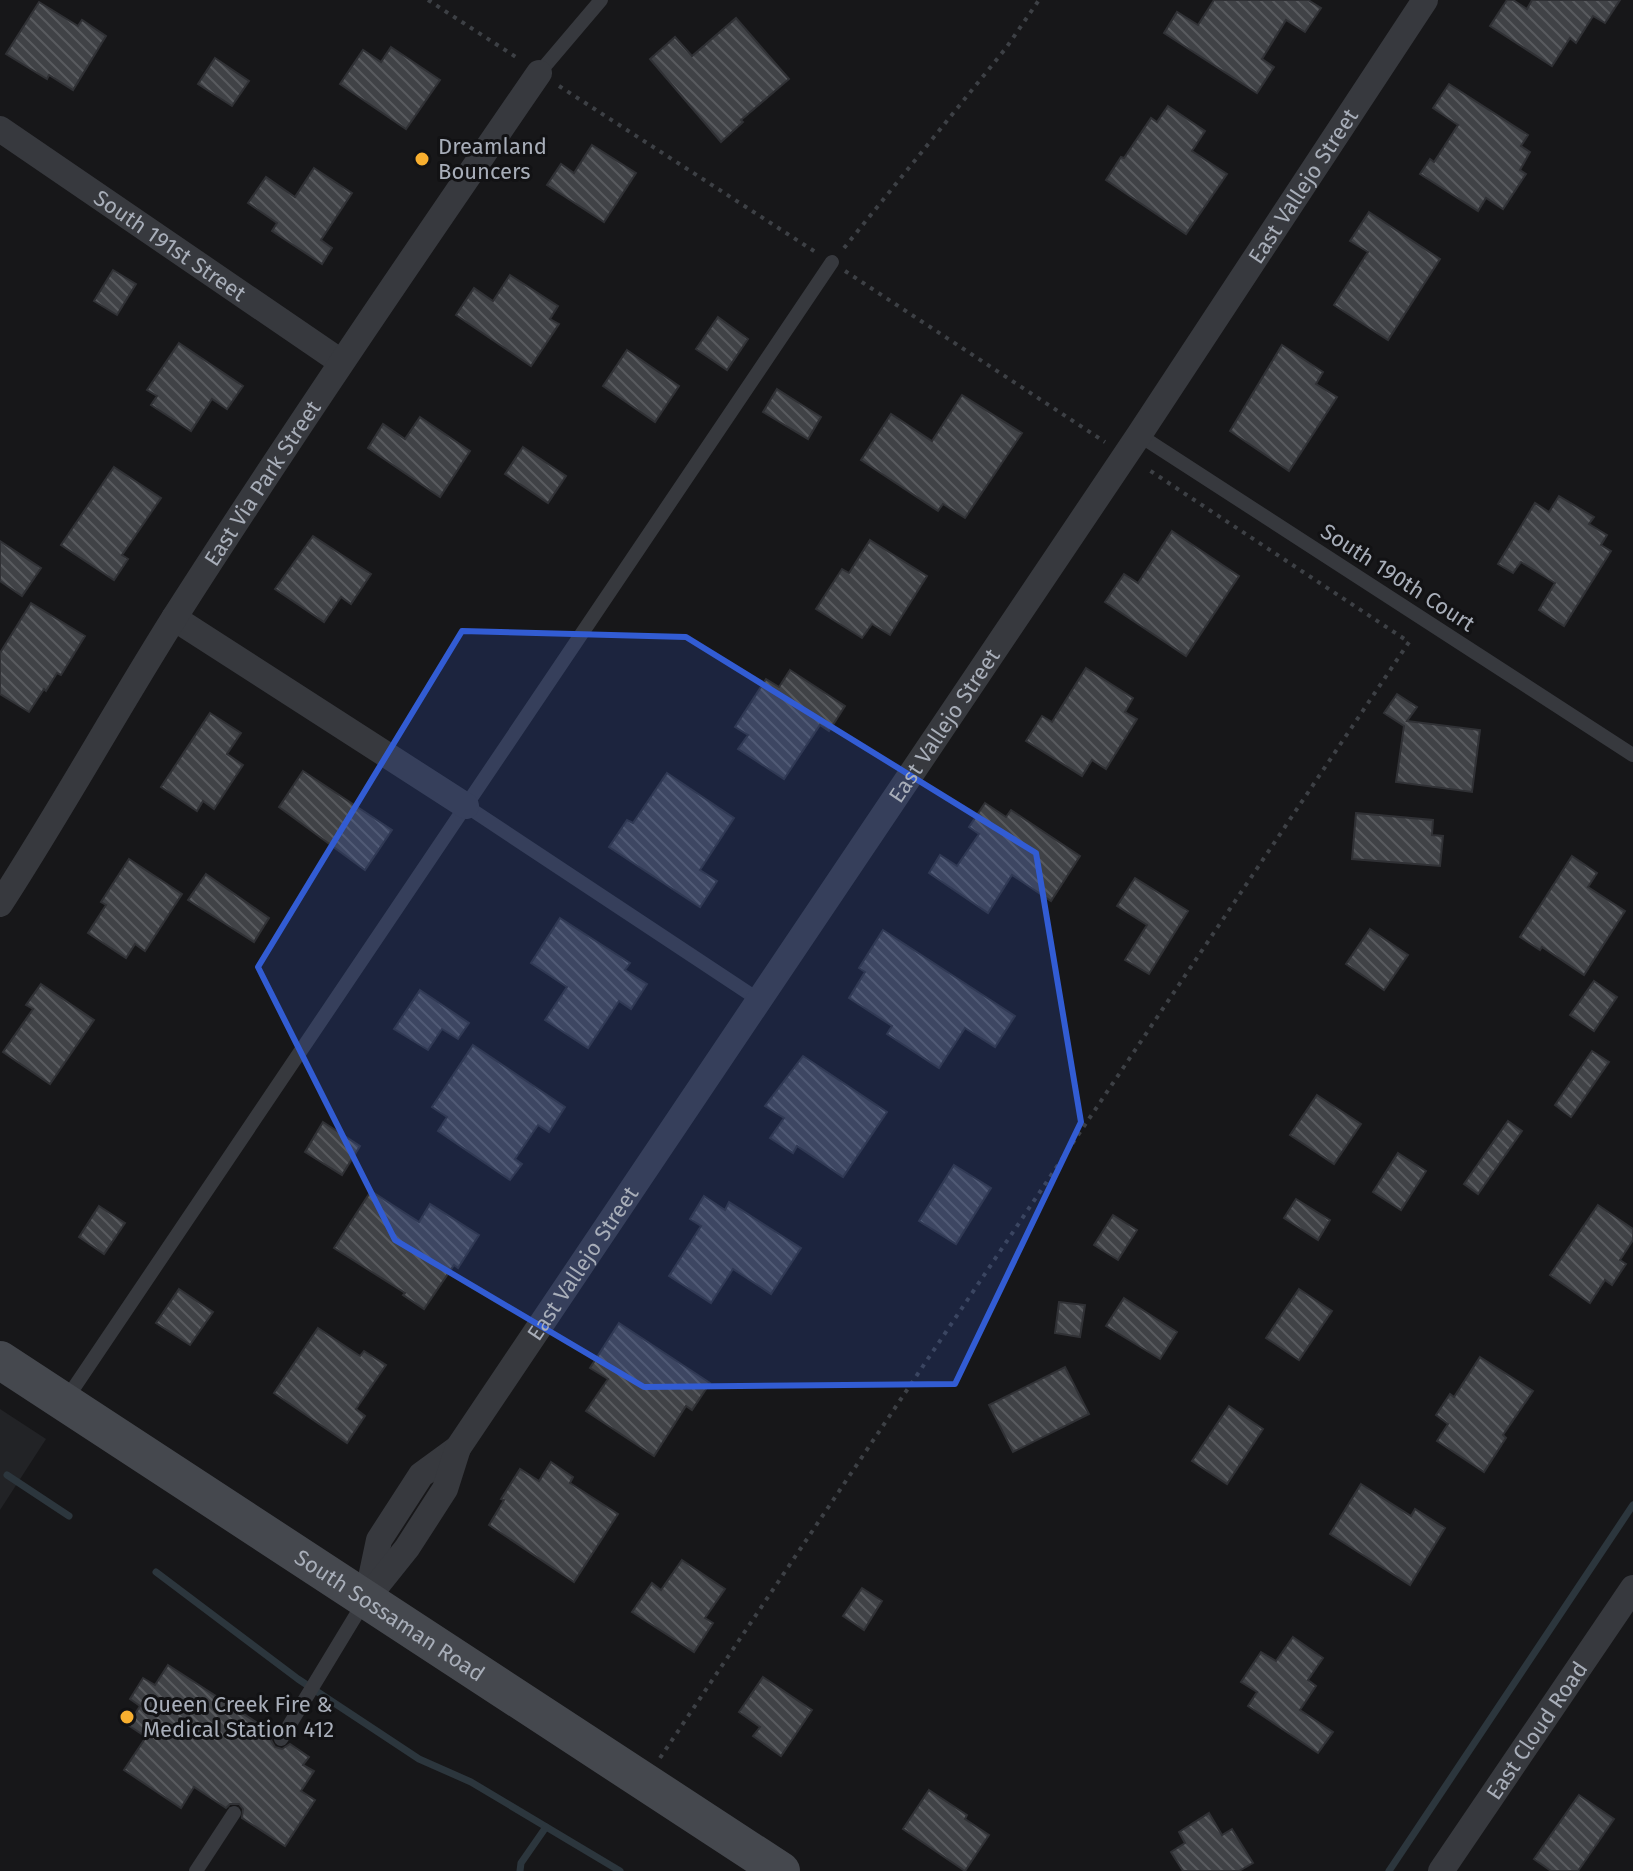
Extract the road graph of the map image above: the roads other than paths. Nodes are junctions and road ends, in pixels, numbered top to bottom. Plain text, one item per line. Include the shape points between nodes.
1 (601, 0) edge
2 (1425, 0) edge
3 (539, 73) joint
4 (0, 129) edge
5 (832, 262) road end
6 (341, 362) junction
7 (1133, 445) junction
8 (174, 618) junction
9 (1633, 755) edge
10 (466, 806) junction
11 (0, 904) edge
12 (759, 1000) junction
13 (0, 1360) edge
14 (65, 1402) junction
15 (1633, 1588) edge
16 (367, 1598) junction
17 (281, 1739) dead end
18 (234, 1813) dead end
19 (196, 1871) edge
20 (781, 1871) edge
21 (1441, 1871) edge

1 - 3 lane
2 - 7 street, East Vallejo Street
3 - 6 street, East Via Park Street
4 - 6 street, South 191st Street
5 - 10 lane
6 - 8 street, East Via Park Street
7 - 9 lane, South 190th Court
7 - 12 street, East Vallejo Street
8 - 10 street
8 - 11 street, East Via Park Street
10 - 12 lane
10 - 14 lane
12 - 16 street, East Vallejo Street via 458,1448 421,1475 379,1540
13 - 14 main road, South Sossaman Road
14 - 16 main road, South Sossaman Road
15 - 21 street, East Cloud Road
16 - 17 lane
16 - 20 main road, South Sossaman Road
18 - 19 lane

